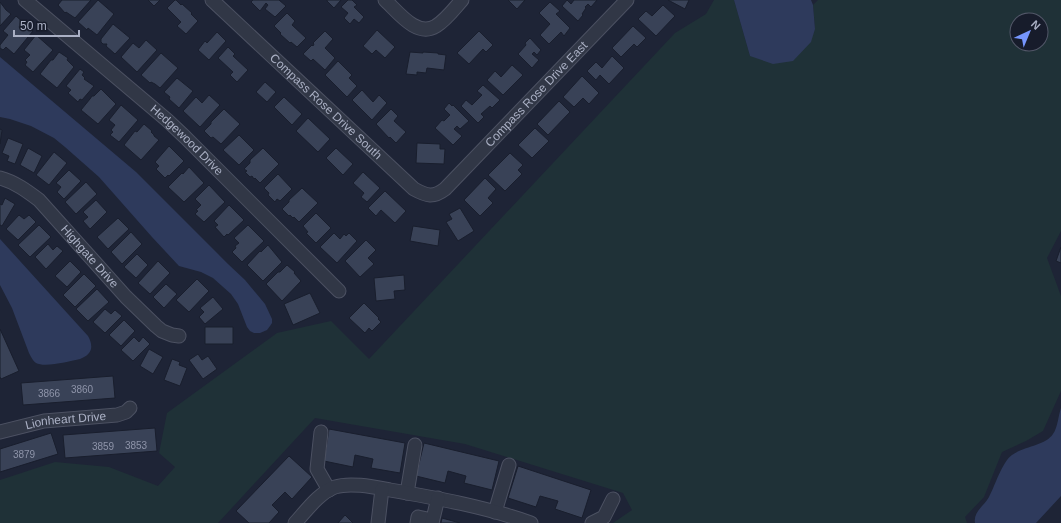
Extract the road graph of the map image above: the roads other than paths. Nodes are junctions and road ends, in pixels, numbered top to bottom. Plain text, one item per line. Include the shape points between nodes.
1 (25, 0) edge
2 (212, 0) edge
3 (385, 0) edge
4 (462, 0) edge
5 (627, 0) edge
6 (0, 178) edge
7 (445, 189) joint
8 (339, 291) dead end
9 (179, 336) dead end
10 (130, 408) dead end
11 (1, 430) edge
12 (321, 432) dead end
13 (415, 445) dead end
14 (508, 465) dead end
15 (382, 488) junction
16 (329, 490) junction
17 (407, 493) junction
18 (438, 498) junction
19 (613, 499) dead end
20 (495, 512) junction
21 (432, 522) edge
22 (295, 523) edge
23 (378, 523) edge
24 (417, 523) edge
25 (532, 523) edge
26 (592, 523) edge

1 - 8 street, Hedgewood Drive via 167,120
2 - 7 street, Compass Rose Drive South via 414,190 431,195
3 - 4 street via 411,24 428,29 441,23
5 - 7 street, Compass Rose Drive East
6 - 9 street, Highgate Drive via 19,186 39,200 156,326 162,331
10 - 11 street, Lionheart Drive via 117,415 44,421
12 - 16 street via 317,469
13 - 17 street
14 - 20 street
15 - 16 street via 353,485
15 - 17 street
15 - 23 street
16 - 22 street
17 - 18 street
18 - 20 street
18 - 21 street
19 - 26 street via 604,518
20 - 25 street
21 - 24 street via 418,517

